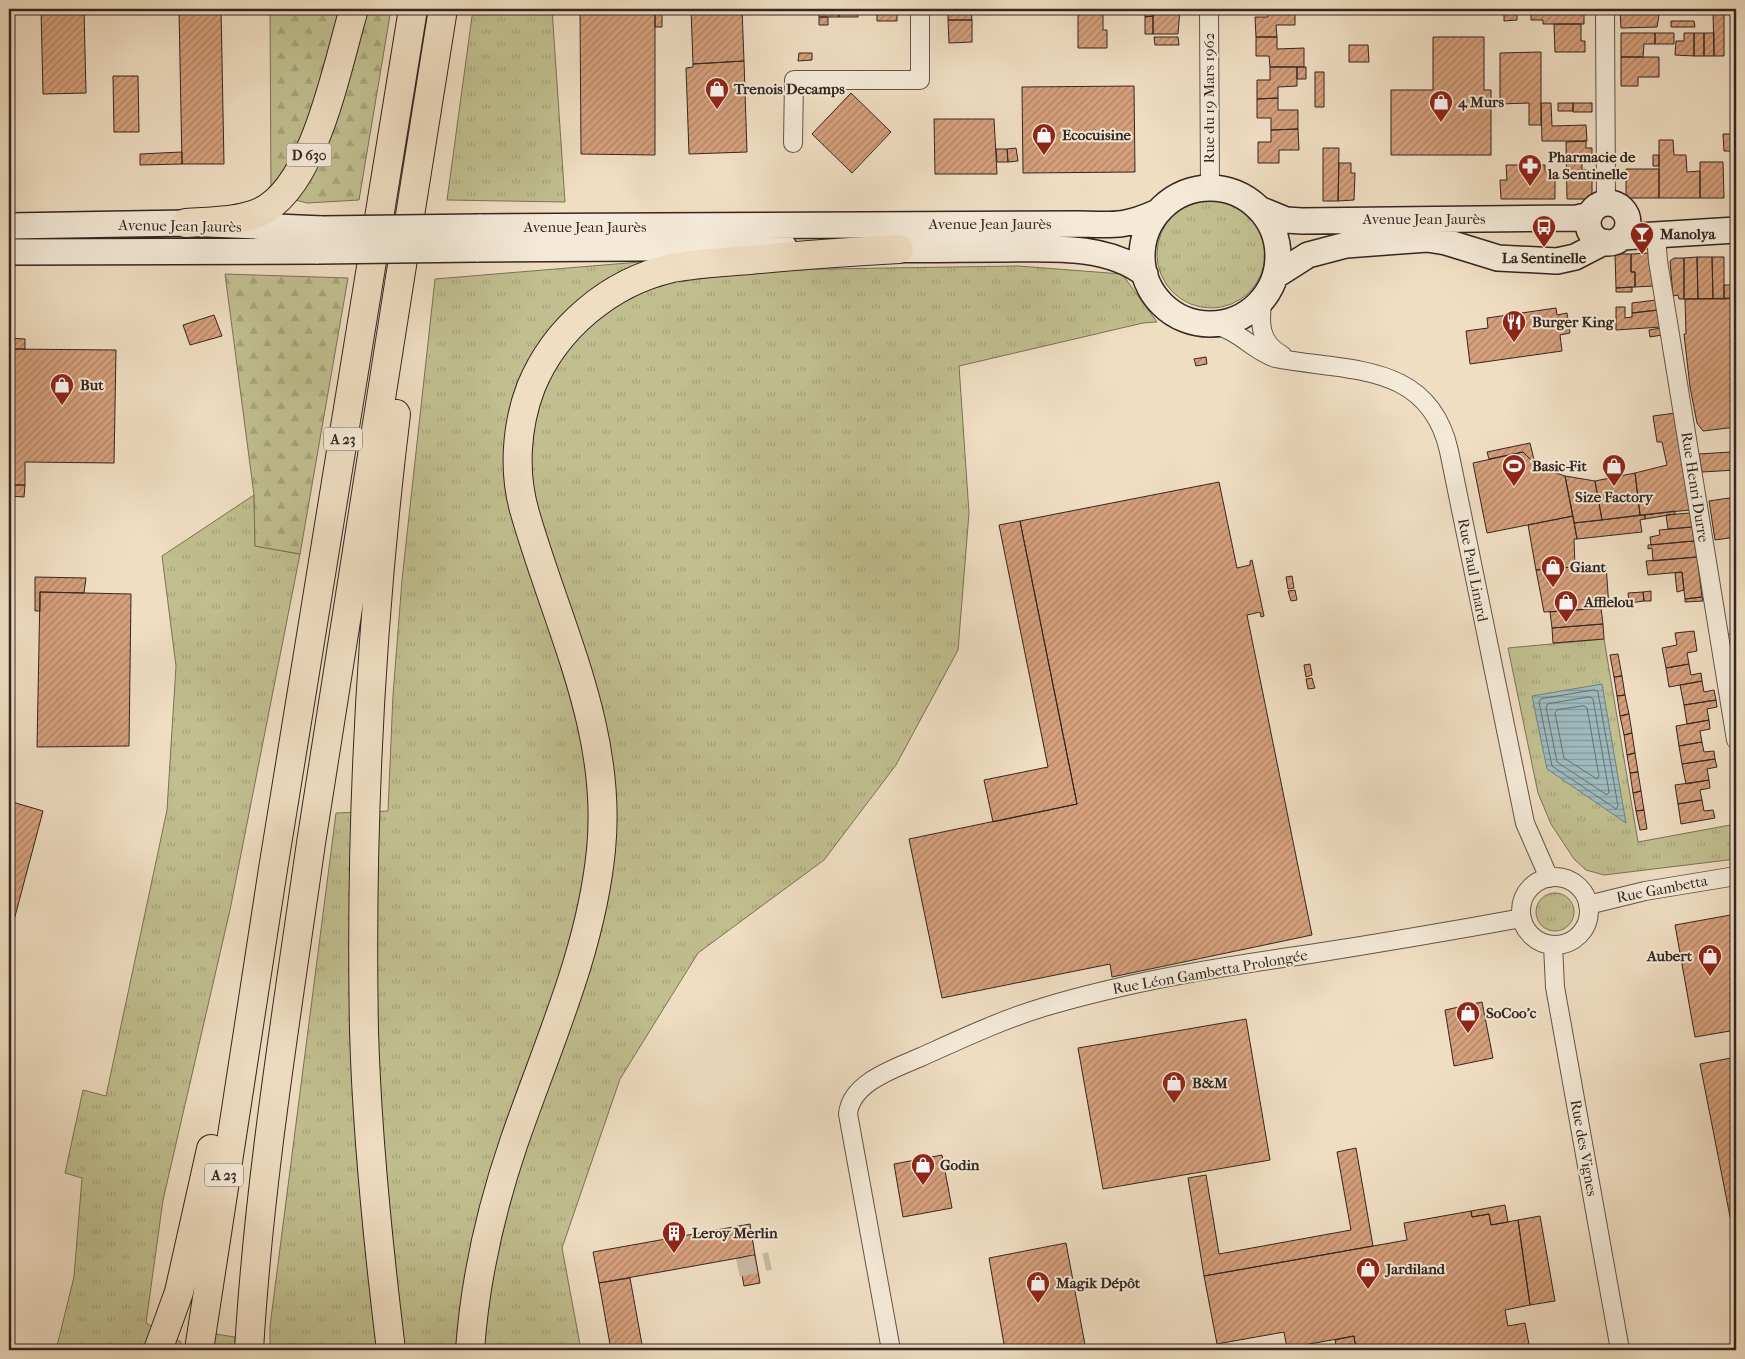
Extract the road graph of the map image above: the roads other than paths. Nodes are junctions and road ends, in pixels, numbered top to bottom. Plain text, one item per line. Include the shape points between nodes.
1 (354, 9) edge
2 (414, 9) edge
3 (442, 9) edge
4 (920, 9) edge
5 (1209, 9) edge
6 (1605, 9) edge
7 (793, 143) dead end
8 (1210, 188) junction
9 (1259, 209) junction
10 (1158, 212) junction
11 (1736, 216) edge
12 (1610, 222) junction
13 (186, 223) junction
14 (9, 226) edge
15 (1736, 230) edge
16 (1656, 235) junction
17 (478, 238) junction
18 (320, 240) junction
19 (406, 246) junction
20 (899, 250) junction
21 (9, 252) edge
22 (1145, 274) junction
23 (1275, 276) junction
24 (1263, 298) junction
25 (1212, 324) junction
26 (1294, 360) junction
27 (1736, 740) edge
28 (1736, 876) edge
29 (1549, 878) junction
30 (1588, 905) junction
31 (1522, 918) junction
32 (1553, 945) junction
33 (252, 1000) junction
34 (158, 1350) edge
35 (199, 1350) edge
36 (249, 1350) edge
37 (391, 1350) edge
38 (470, 1350) edge
39 (891, 1350) edge
40 (1620, 1350) edge

1 - 13 highway, D 630 via 316,137 286,193 269,207 249,216
2 - 33 highway, A 23
3 - 19 highway, A 23
4 - 7 street via 920,80 794,80
5 - 8 street, Rue du 19 Mars 1962
6 - 12 street
8 - 9 main road via 1233,192
8 - 10 main road via 1178,196
9 - 12 main road, Avenue Jean Jaurès via 1286,220 1302,221 1577,218
9 - 23 main road via 1272,229 1277,245
10 - 17 main road, Avenue Jean Jaurès / D 630 via 1116,226 1078,224
10 - 22 main road via 1144,241
11 - 12 main road, Avenue Jean Jaurès
12 - 16 main road, Avenue Jean Jaurès
12 - 23 main road, Avenue Jean Jaurès via 1575,256 1557,261 1498,258 1427,239 1346,245 1308,255
13 - 14 main road, Avenue Jean Jaurès / D 630
13 - 18 main road, Avenue Jean Jaurès / D 630
15 - 16 main road, Avenue Jean Jaurès
16 - 27 street, Rue Henri Durre
17 - 18 main road, Avenue Jean Jaurès / D 630, bridge
17 - 20 main road, Avenue Jean Jaurès / D 630
18 - 21 main road, Avenue Jean Jaurès / D 630
19 - 36 highway, A 23 via 344,626 270,1122
19 - 37 highway via 411,292 379,567 364,841 367,1093
20 - 22 main road, Avenue Jean Jaurès / D 630 via 1064,250 1109,257 1128,263
20 - 38 highway via 684,266 642,278 613,292 575,321 540,368 529,393 520,433 520,488 590,711 601,777 603,834 596,887 581,951 513,1143 492,1214 477,1286
22 - 25 main road via 1154,294 1170,310 1190,320
23 - 24 main road
24 - 25 main road via 1240,316
24 - 26 street, Rue Paul Linard via 1260,321 1263,336 1272,349
25 - 26 street, Rue Paul Linard via 1237,333 1268,355
26 - 29 street, Rue Paul Linard via 1381,375 1398,381 1421,396 1439,421 1449,450 1525,823
28 - 30 street, Rue Gambetta via 1645,891
29 - 30 street via 1574,883
29 - 31 street via 1539,881 1527,892 1522,902
30 - 32 street via 1587,921 1579,935 1570,942
31 - 32 street via 1533,937
31 - 39 street, Rue Léon Gambetta Prolongée via 1156,978 1023,1014 962,1038 872,1081 856,1093 848,1114
32 - 40 street, Rue des Vignes via 1555,987
33 - 34 highway via 223,1094 180,1292
33 - 35 highway, A 23

